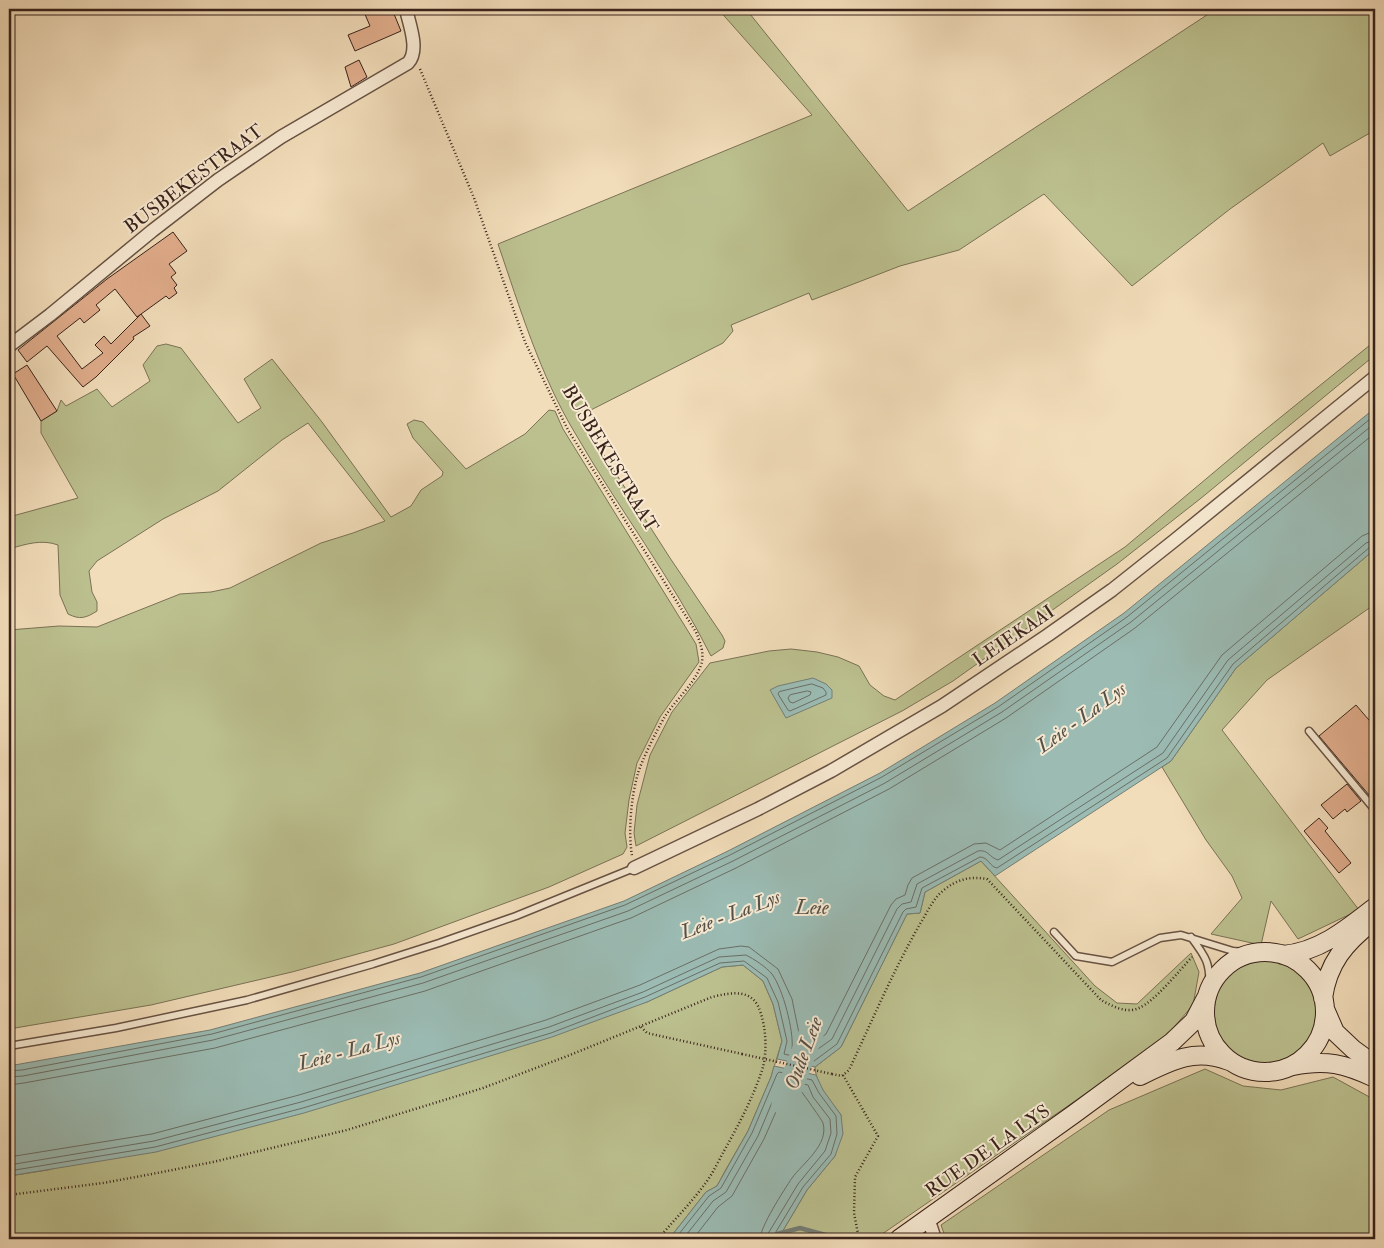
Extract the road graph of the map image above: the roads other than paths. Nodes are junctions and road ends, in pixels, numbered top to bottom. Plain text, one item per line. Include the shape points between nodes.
1 (406, 9) edge
2 (9, 346) edge
3 (1375, 377) edge
4 (1309, 731) dead end
5 (1375, 810) edge
6 (634, 868) joint
7 (1375, 907) edge
8 (1375, 919) edge
9 (1054, 932) dead end
10 (1190, 936) junction
11 (1256, 953) junction
12 (1283, 955) junction
13 (1208, 994) junction
14 (1324, 1003) junction
15 (9, 1046) edge
16 (1230, 1061) junction
17 (1375, 1065) edge
18 (1290, 1066) junction
19 (1375, 1078) edge
20 (1100, 1096) junction
21 (928, 1218) junction
22 (899, 1239) edge
23 (935, 1239) edge

1 - 2 street, BUSBEKESTRAAT via 414,46 412,58 384,78 280,137 218,180
3 - 6 street, LEIEKAAI via 1112,590 942,706 831,771
4 - 5 lane
6 - 15 lane via 447,940 247,1000 90,1033
7 - 12 main road via 1314,948
8 - 14 main road via 1335,960 1328,974
9 - 10 lane via 1076,956 1112,962 1160,938
10 - 11 lane via 1233,951
10 - 13 lane via 1206,958
11 - 12 main road
11 - 13 main road via 1231,962 1218,974
12 - 14 main road via 1312,974
13 - 16 main road via 1205,1016 1208,1033
13 - 20 main road, RUE DE LA LYS via 1194,1021 1183,1033
14 - 17 main road via 1335,1032
14 - 18 main road via 1323,1025 1317,1042
16 - 18 main road via 1255,1071 1273,1071
16 - 20 main road, RUE DE LA LYS via 1208,1054 1189,1056 1156,1068
18 - 19 main road via 1330,1062
20 - 21 main road, RUE DE LA LYS
21 - 22 main road, RUE DE LA LYS
21 - 23 street

